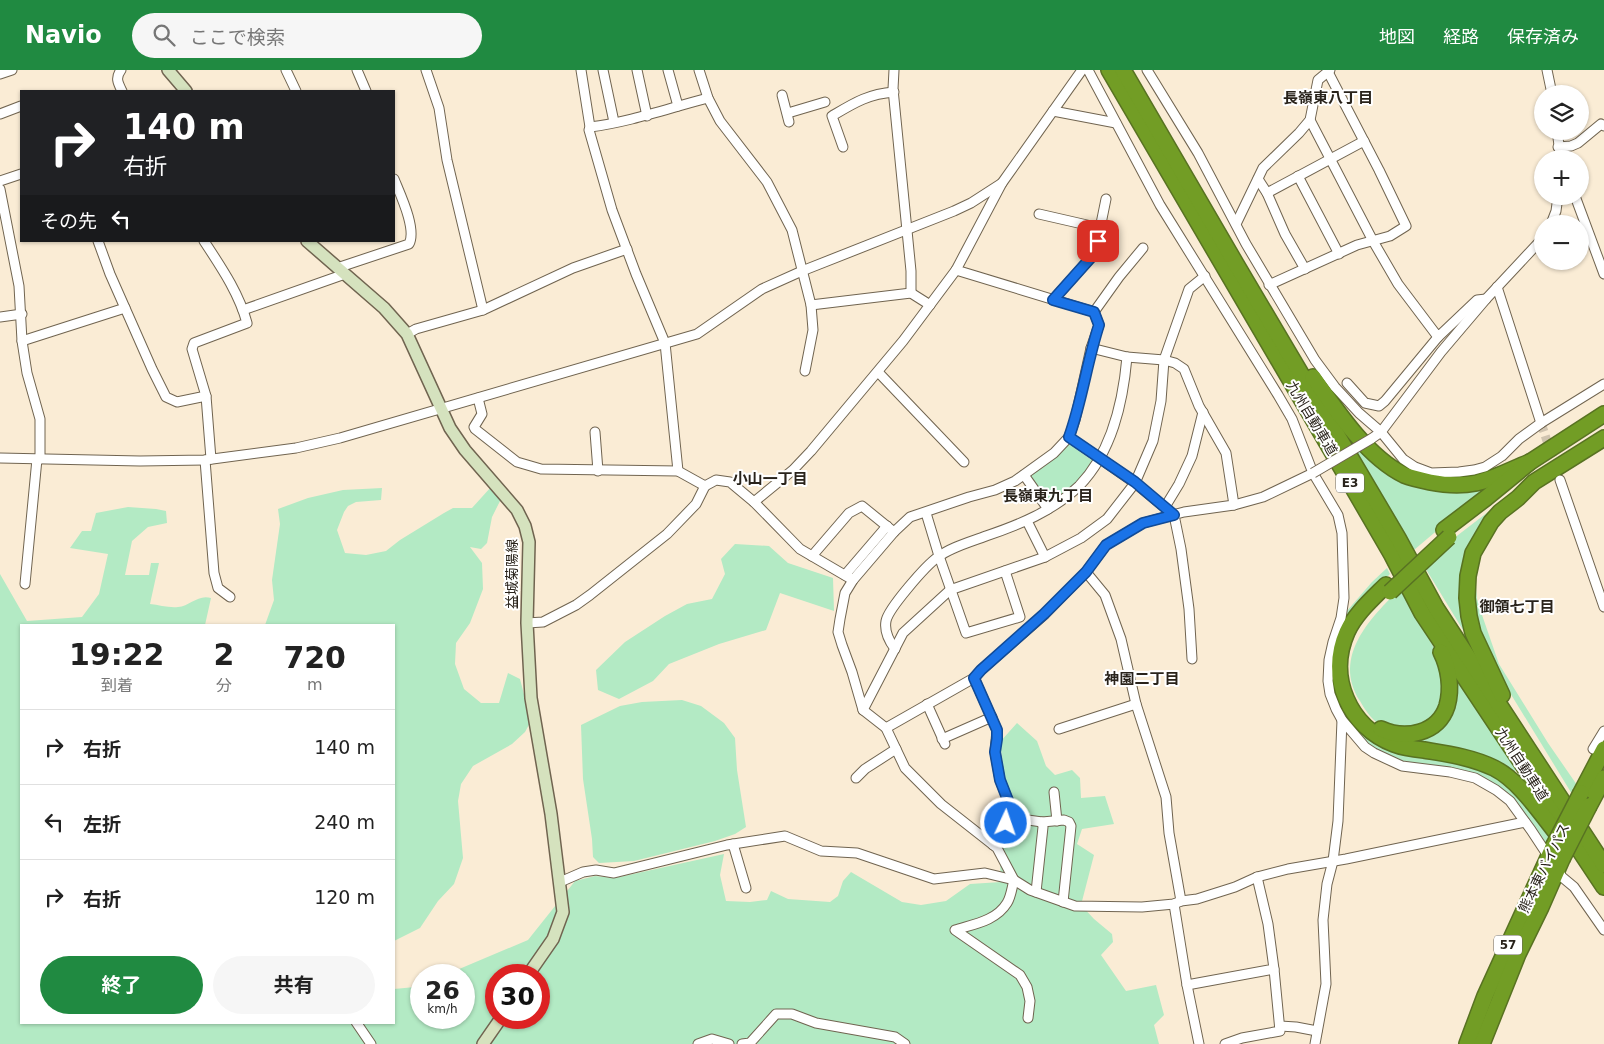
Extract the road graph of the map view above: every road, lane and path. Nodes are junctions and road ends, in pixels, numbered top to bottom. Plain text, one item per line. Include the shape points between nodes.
1 (12, 70) edge
2 (122, 70) edge
3 (168, 70) edge
4 (286, 70) edge
5 (356, 70) edge
6 (426, 70) edge
7 (581, 70) edge
8 (603, 70) edge
9 (637, 70) edge
10 (668, 70) edge
11 (699, 70) edge
12 (894, 70) edge
13 (1082, 70) edge
14 (1088, 70) edge
15 (1109, 70) edge
16 (1124, 70) edge
17 (1147, 70) edge
18 (1547, 70) edge
19 (1329, 71) edge
20 (0, 74) edge
21 (1550, 85) edge
22 (121, 90) edge
23 (185, 90) edge
24 (296, 90) edge
25 (366, 90) edge
26 (894, 92) junction
27 (782, 96) dead end
28 (708, 98) junction
29 (825, 102) dead end
30 (20, 106) edge
31 (678, 106) junction
32 (1053, 111) junction
33 (0, 114) edge
34 (647, 116) junction
35 (1310, 120) junction
36 (614, 122) junction
37 (1116, 123) junction
38 (1603, 123) edge
39 (590, 127) junction
40 (1558, 140) edge
41 (1364, 141) junction
42 (1558, 146) junction
43 (844, 147) dead end
44 (1559, 150) edge
45 (1330, 159) junction
46 (20, 174) edge
47 (1298, 176) junction
48 (1258, 179) junction
49 (0, 181) edge
50 (395, 182) edge
51 (1002, 183) junction
52 (0, 189) edge
53 (1267, 193) junction
54 (1106, 199) dead end
55 (1578, 205) edge
56 (1039, 214) dead end
57 (1236, 224) junction
58 (1100, 228) junction
59 (907, 230) junction
60 (1373, 241) junction
61 (98, 242) edge
62 (205, 242) edge
63 (308, 242) edge
64 (1143, 248) dead end
65 (1534, 248) edge
66 (627, 249) junction
67 (1339, 254) junction
68 (1236, 264) junction
69 (1305, 269) junction
70 (956, 270) junction
71 (341, 271) junction
72 (802, 271) junction
73 (1604, 274) edge
74 (1205, 276) junction
75 (1270, 284) junction
76 (1497, 287) junction
77 (911, 293) junction
78 (1486, 299) junction
79 (1053, 300) junction
80 (930, 305) junction
81 (811, 306) junction
82 (125, 308) junction
83 (243, 310) junction
84 (483, 310) junction
85 (1094, 312) junction
86 (22, 314) junction
87 (0, 317) edge
88 (407, 334) junction
89 (1438, 337) junction
90 (22, 341) junction
91 (665, 343) junction
92 (1091, 348) junction
93 (1127, 357) junction
94 (1164, 360) junction
95 (805, 371) dead end
96 (878, 372) junction
97 (1346, 384) dead end
98 (1604, 384) edge
99 (206, 396) junction
100 (478, 398) junction
101 (441, 408) junction
102 (1203, 412) junction
103 (1604, 414) edge
104 (1541, 423) junction
105 (595, 432) dead end
106 (1381, 432) junction
107 (1069, 437) junction
108 (1604, 438) edge
109 (0, 458) edge
110 (1100, 458) junction
111 (39, 459) junction
112 (208, 460) junction
113 (964, 462) dead end
114 (1530, 462) junction
115 (598, 471) junction
116 (678, 471) junction
117 (1313, 473) junction
118 (1024, 475) junction
119 (1560, 480) tunnel mouth
120 (1135, 482) junction
121 (1534, 482) junction
122 (705, 486) junction
123 (754, 502) junction
124 (1234, 505) junction
125 (1165, 508) junction
126 (1048, 509) junction
127 (926, 513) junction
128 (1174, 515) junction
129 (1027, 521) junction
130 (891, 529) junction
131 (1446, 533) junction
132 (812, 556) junction
133 (939, 556) junction
134 (1045, 557) junction
135 (1004, 571) junction
136 (1086, 572) junction
137 (844, 575) junction
138 (853, 580) junction
139 (25, 584) dead end
140 (1388, 588) junction
141 (950, 590) junction
142 (230, 597) dead end
143 (1604, 607) edge
144 (1422, 613) junction
145 (527, 623) junction
146 (895, 649) junction
147 (1192, 659) dead end
148 (974, 678) junction
149 (927, 704) junction
150 (1136, 704) junction
151 (863, 710) junction
152 (992, 717) junction
153 (1342, 720) junction
154 (886, 728) junction
155 (1059, 730) dead end
156 (1604, 730) edge
157 (1521, 738) junction
158 (896, 749) junction
159 (1599, 749) edge
160 (856, 778) dead end
161 (1604, 778) edge
162 (1054, 792) dead end
163 (1585, 799) junction
164 (1007, 817) junction
165 (1057, 821) junction
166 (1042, 822) junction
167 (1525, 822) junction
168 (733, 844) junction
169 (993, 845) junction
170 (1555, 858) junction
171 (1333, 861) junction
172 (1604, 865) edge
173 (1257, 877) junction
174 (1014, 880) junction
175 (560, 882) junction
176 (746, 888) dead end
177 (1604, 888) edge
178 (1036, 892) junction
179 (1604, 898) edge
180 (1063, 902) junction
181 (1178, 902) junction
182 (1604, 930) edge
183 (536, 964) edge
184 (1274, 969) junction
185 (1187, 985) junction
186 (1028, 1018) dead end
187 (357, 1024) edge
188 (1280, 1026) junction
189 (493, 1029) edge
190 (1317, 1031) junction
191 (1231, 1043) edge
192 (371, 1044) edge
193 (482, 1044) edge
194 (698, 1044) edge
195 (729, 1044) edge
196 (742, 1044) edge
197 (905, 1044) edge
198 (1199, 1044) edge
199 (1314, 1044) edge
200 (1467, 1044) edge
201 (1482, 1044) edge

1 - 20 street
2 - 22 street via 117,82
3 - 23 main road
4 - 24 street
5 - 25 street
6 - 84 street via 440,108 449,168
7 - 39 street
8 - 36 street
9 - 34 street
10 - 31 street
11 - 28 street
12 - 26 street
13 - 32 street
14 - 37 street
15 - 144 highway, 九州自動車道 / E3 via 1349,480
16 - 68 highway, 九州自動車道 / E3
17 - 57 street
18 - 21 street
19 - 35 street via 1318,80
19 - 41 street
26 - 43 street via 860,100 832,116
26 - 59 street
27 - 29 street via 788,118
28 - 31 street
28 - 72 street via 720,121 767,182 792,230
30 - 33 street
31 - 34 street
32 - 37 street
32 - 51 street
34 - 36 street
35 - 45 street
35 - 48 street via 1263,168
36 - 39 street
37 - 74 street via 1160,205
38 - 42 street via 1578,143
39 - 66 street via 612,210
40 - 42 street
41 - 45 street
41 - 60 street via 1406,226
42 - 44 street
45 - 47 street
45 - 60 street
46 - 49 street
47 - 53 street
47 - 67 street
48 - 53 street
48 - 57 street
50 - 71 street via 411,230 409,244
51 - 59 street via 972,202
51 - 70 street
52 - 86 street via 20,286
53 - 69 street
54 - 58 street
55 - 73 street
56 - 58 street
57 - 75 street
58 - 79 street via 1095,253
59 - 72 street
59 - 77 street
60 - 67 street
60 - 89 street via 1398,284
61 - 82 street
62 - 83 street via 224,271
63 - 71 main road, 益城菊陽線
64 - 85 street
65 - 76 street
66 - 84 street via 573,268
66 - 91 street
67 - 69 street
68 - 114 highway via 1346,424 1390,466 1419,480 1462,485 1495,477
68 - 157 highway, 九州自動車道 / E3 via 1436,608
69 - 75 street
70 - 79 street
70 - 80 street
71 - 83 street
71 - 88 main road, 益城菊陽線 via 384,308
72 - 81 street
72 - 91 street via 762,289 697,334
74 - 94 street via 1189,288
74 - 117 street via 1292,419
75 - 106 street via 1325,374 1358,413
76 - 78 street
76 - 104 street
77 - 80 street
77 - 81 street
78 - 89 street via 1477,300
78 - 106 street
79 - 85 street
80 - 96 street
81 - 95 street via 813,330
82 - 90 street
82 - 99 street via 166,396 177,402
83 - 99 street via 247,323 194,344 192,349
84 - 88 street
85 - 92 street via 1099,325
86 - 87 street
86 - 90 street
88 - 101 main road, 益城菊陽線
89 - 97 street via 1379,406 1365,403
90 - 111 street via 40,419
91 - 100 street
91 - 116 street
92 - 93 street
92 - 107 street
93 - 94 street
93 - 110 street via 1117,419
94 - 102 street via 1184,369
94 - 120 street via 1162,401 1152,441
96 - 113 street
96 - 123 street via 793,470
98 - 104 street
99 - 112 street
100 - 101 street
100 - 115 street via 482,414 475,429 517,462 541,469
101 - 112 street via 296,448
101 - 145 main road, 益城菊陽線 via 460,443 517,510 525,526 528,542
102 - 124 street via 1226,453
102 - 125 street via 1192,456
103 - 114 highway
104 - 106 street via 1485,467 1459,472 1431,473 1415,467 1402,459
105 - 115 street
106 - 117 street, bridge
107 - 110 street
107 - 118 street via 1054,454
108 - 121 highway
109 - 111 street
110 - 120 street
110 - 126 street via 1077,487
111 - 112 street
111 - 139 street
112 - 142 street via 214,573 218,588
114 - 131 highway
115 - 116 street
116 - 122 street
117 - 124 street via 1263,497
117 - 153 street via 1338,515 1342,532 1344,598 1329,660 1328,681 1330,694
118 - 126 street
118 - 127 street via 995,490 969,496
119 - 143 street
120 - 125 street
120 - 134 street via 1107,519 1081,538
121 - 131 highway via 1510,491
121 - 157 highway via 1491,522 1473,553 1468,576 1467,598 1473,633
122 - 123 street via 716,480 730,482
122 - 145 street via 696,504 667,534 590,595 543,622
123 - 132 street via 800,549
124 - 128 street
125 - 128 street
126 - 129 street
127 - 130 street via 910,517
127 - 133 street
128 - 136 street via 1143,523 1106,545
128 - 147 street via 1189,609
129 - 133 street
129 - 134 street
130 - 132 street via 862,506 849,514
130 - 137 street
130 - 138 street
131 - 140 highway
132 - 137 street
133 - 141 street
133 - 146 street via 886,619 885,628
134 - 135 street
135 - 141 street
135 - 141 street via 1020,617 966,633
136 - 148 street
136 - 150 street via 1105,595 1121,639
137 - 138 street
138 - 151 street via 845,593 838,632
140 - 144 highway via 1364,618 1349,649 1348,678 1360,710 1380,728 1398,735 1428,729 1440,718 1449,695 1445,659
140 - 179 highway via 1370,600 1352,624 1342,650 1342,687 1358,720 1396,745 1465,757 1496,769 1516,784 1563,840
141 - 146 street via 903,633
144 - 177 highway, 九州自動車道 / E3
145 - 175 main road, 益城菊陽線 via 531,698
146 - 151 street
148 - 149 street
148 - 152 street
149 - 152 street via 944,742
149 - 154 street
150 - 155 street
150 - 181 street via 1166,797
151 - 154 street
152 - 164 street via 997,730 995,752 1000,780 1009,803
153 - 167 street via 1374,754 1402,766 1475,778 1510,801
153 - 171 street
154 - 158 street
156 - 159 street
157 - 172 highway, 九州自動車道 / E3
158 - 160 street
158 - 169 street via 905,768 935,798
159 - 163 highway, 熊本東バイパス / 57
161 - 163 highway, 熊本東バイパス / 57
162 - 165 street
163 - 170 highway, 熊本東バイパス / 57, bridge
164 - 166 street
164 - 169 street
165 - 166 street
165 - 180 street via 1064,820 1071,826
166 - 178 street
167 - 170 street
167 - 171 street
168 - 174 street via 785,836 821,851 856,853 934,879 985,873
168 - 175 street via 614,873 584,872
168 - 176 street
169 - 174 street
170 - 182 street via 1562,876 1574,887
170 - 200 highway, 熊本東バイパス / 57 via 1485,996
170 - 201 highway, 熊本東バイパス / 57 via 1541,907 1518,954
171 - 173 street
171 - 190 street via 1326,884 1326,984
173 - 181 street via 1197,899
173 - 184 street
174 - 178 street
174 - 186 street via 1008,903 996,914 979,924 955,930 1020,975 1030,1001
175 - 183 main road, 益城菊陽線 via 563,912 554,939
178 - 180 street
180 - 181 street via 1075,906 1142,907
181 - 185 street
184 - 185 street
184 - 188 street
185 - 198 street
187 - 192 street
188 - 190 street
188 - 191 street via 1280,1031
189 - 193 main road
190 - 199 street
194 - 195 street via 712,1039
196 - 197 street via 750,1043 776,1014 792,1014 816,1023 895,1037

